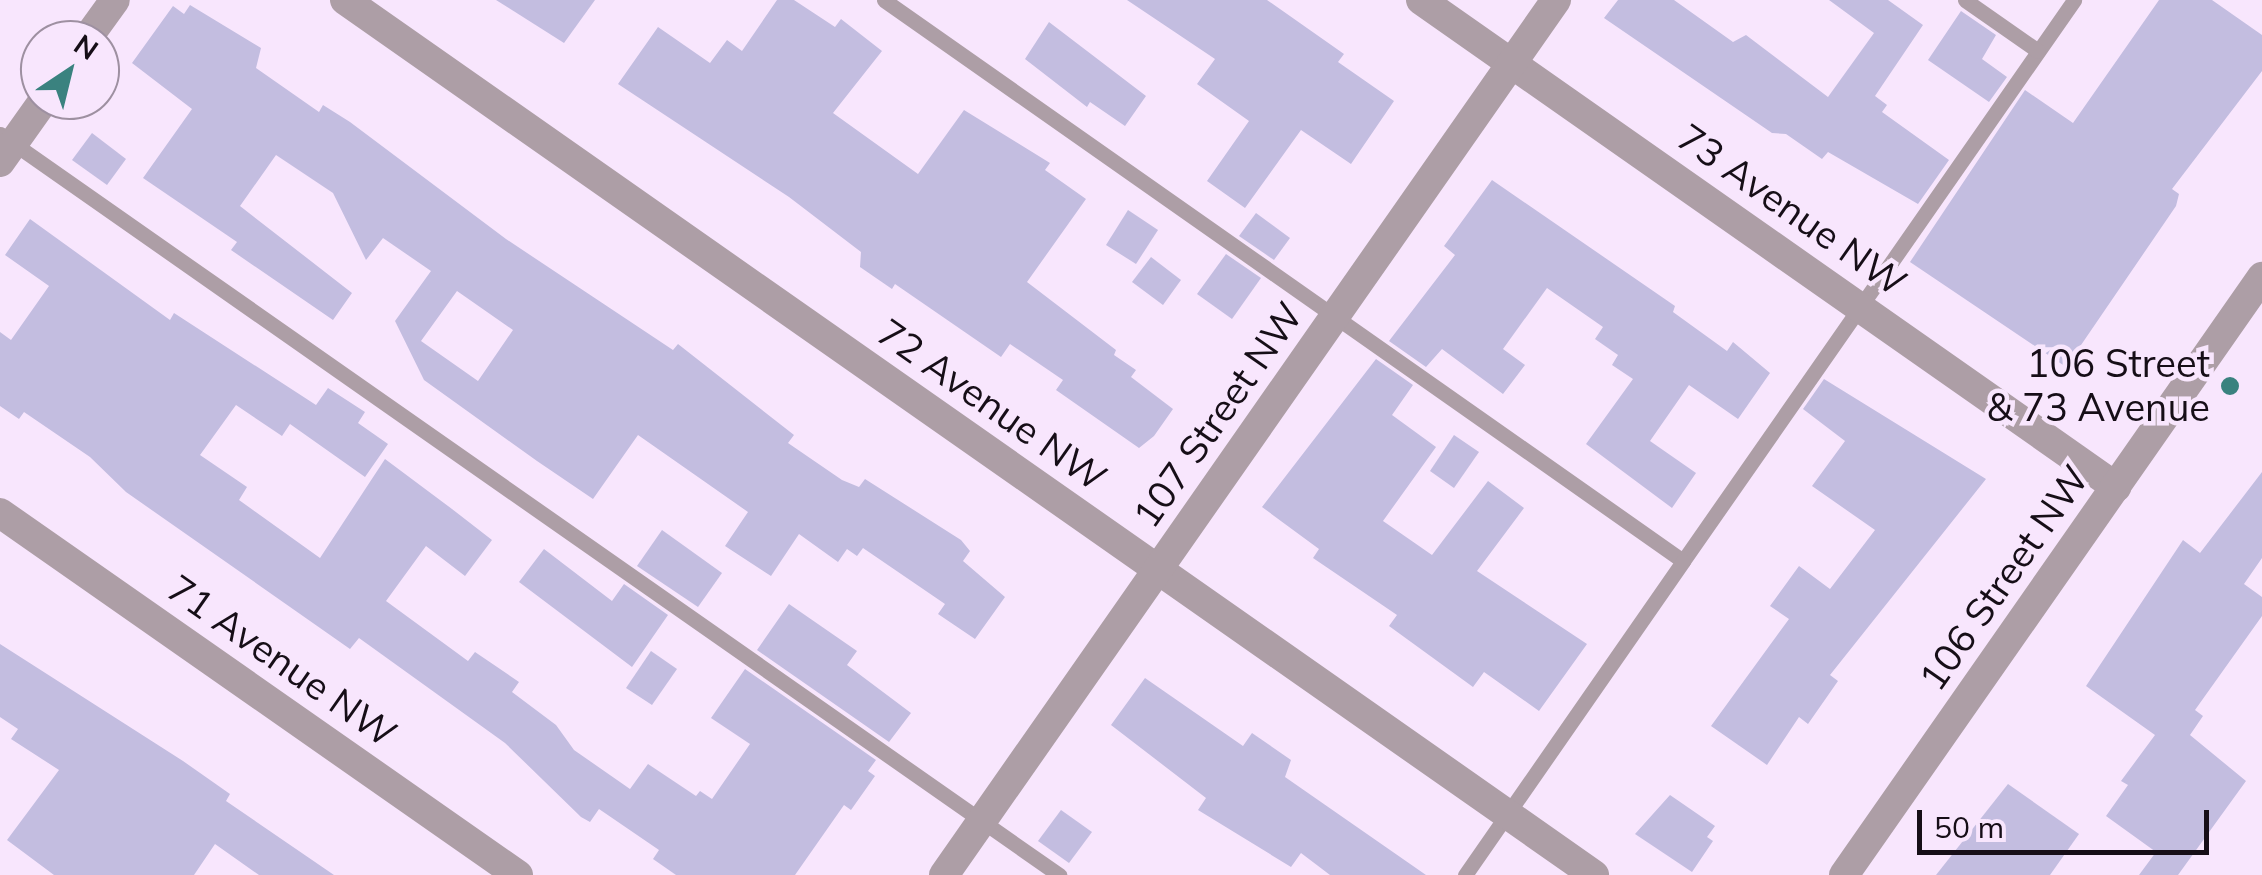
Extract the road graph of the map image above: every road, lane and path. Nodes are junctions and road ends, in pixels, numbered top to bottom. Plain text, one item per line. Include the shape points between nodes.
1 (345, 0) edge
2 (884, 0) edge
3 (1421, 0) edge
4 (1556, 0) edge
5 (1966, 0) edge
6 (2074, 0) edge
7 (2038, 51) junction
8 (1512, 64) junction
9 (27, 120) edge
10 (5, 146) edge
11 (2262, 276) edge
12 (1860, 306) junction
13 (1336, 316) junction
14 (2116, 487) junction
15 (0, 513) edge
16 (1683, 561) junction
17 (1158, 570) junction
18 (1507, 814) junction
19 (982, 820) junction
20 (518, 875) edge
21 (944, 875) edge
22 (1058, 875) edge
23 (1464, 875) edge
24 (1594, 875) edge
25 (1844, 875) edge

1 - 17 street, 72 Avenue NW
2 - 13 lane
3 - 8 street, 73 Avenue NW
4 - 8 street, 107 Street NW
5 - 7 lane
6 - 7 lane
7 - 12 lane
8 - 12 street, 73 Avenue NW
8 - 13 street, 107 Street NW
9 - 10 street
10 - 19 lane
11 - 14 street, 106 Street NW
12 - 14 street, 73 Avenue NW
12 - 16 lane
13 - 16 lane
13 - 17 street, 107 Street NW
14 - 25 street, 106 Street NW
15 - 20 street, 71 Avenue NW
16 - 18 lane
17 - 18 street, 72 Avenue NW
17 - 19 street, 107 Street NW
18 - 23 lane
18 - 24 street, 72 Avenue NW
19 - 21 street, 107 Street NW
19 - 22 lane

